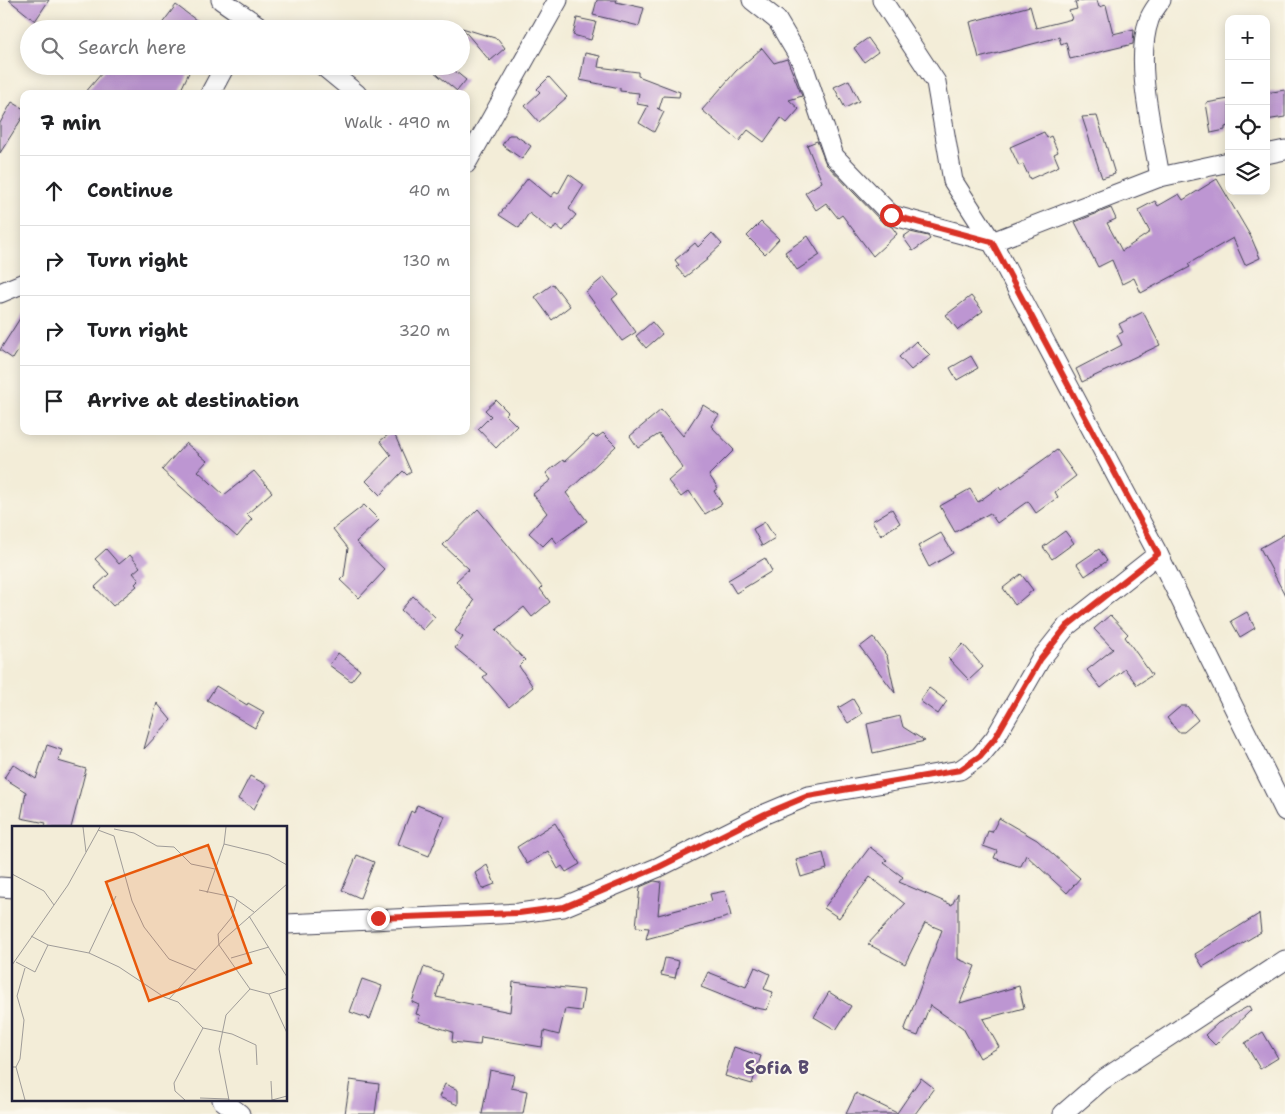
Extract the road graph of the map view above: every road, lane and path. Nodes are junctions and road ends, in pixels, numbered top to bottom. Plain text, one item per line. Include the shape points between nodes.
1 (221, 0) edge
2 (558, 0) edge
3 (752, 0) edge
4 (882, 0) edge
5 (1161, 0) edge
6 (245, 20) edge
7 (220, 75) edge
8 (333, 75) edge
9 (212, 90) edge
10 (352, 90) edge
11 (1285, 150) edge
12 (1270, 153) edge
13 (470, 157) edge
14 (1225, 163) edge
15 (1160, 177) junction
16 (992, 242) junction
17 (20, 285) edge
18 (0, 293) edge
19 (1158, 554) junction
20 (1285, 811) edge
21 (288, 924) edge
22 (1285, 960) edge
23 (225, 1102) edge
24 (240, 1114) edge
25 (1062, 1114) edge

1 - 6 street
2 - 13 street
3 - 16 street via 777,20 802,62 834,156 891,215
4 - 16 street via 936,82 953,181
5 - 15 street via 1149,19 1143,49 1146,94
7 - 9 street
8 - 10 street
11 - 12 street
14 - 15 street
15 - 16 street
16 - 19 street
17 - 18 street
19 - 20 street
19 - 21 street via 1067,626 1040,660 995,738 980,756 960,770 808,796 659,867 564,907 519,913
22 - 25 street via 1102,1081
23 - 24 street

